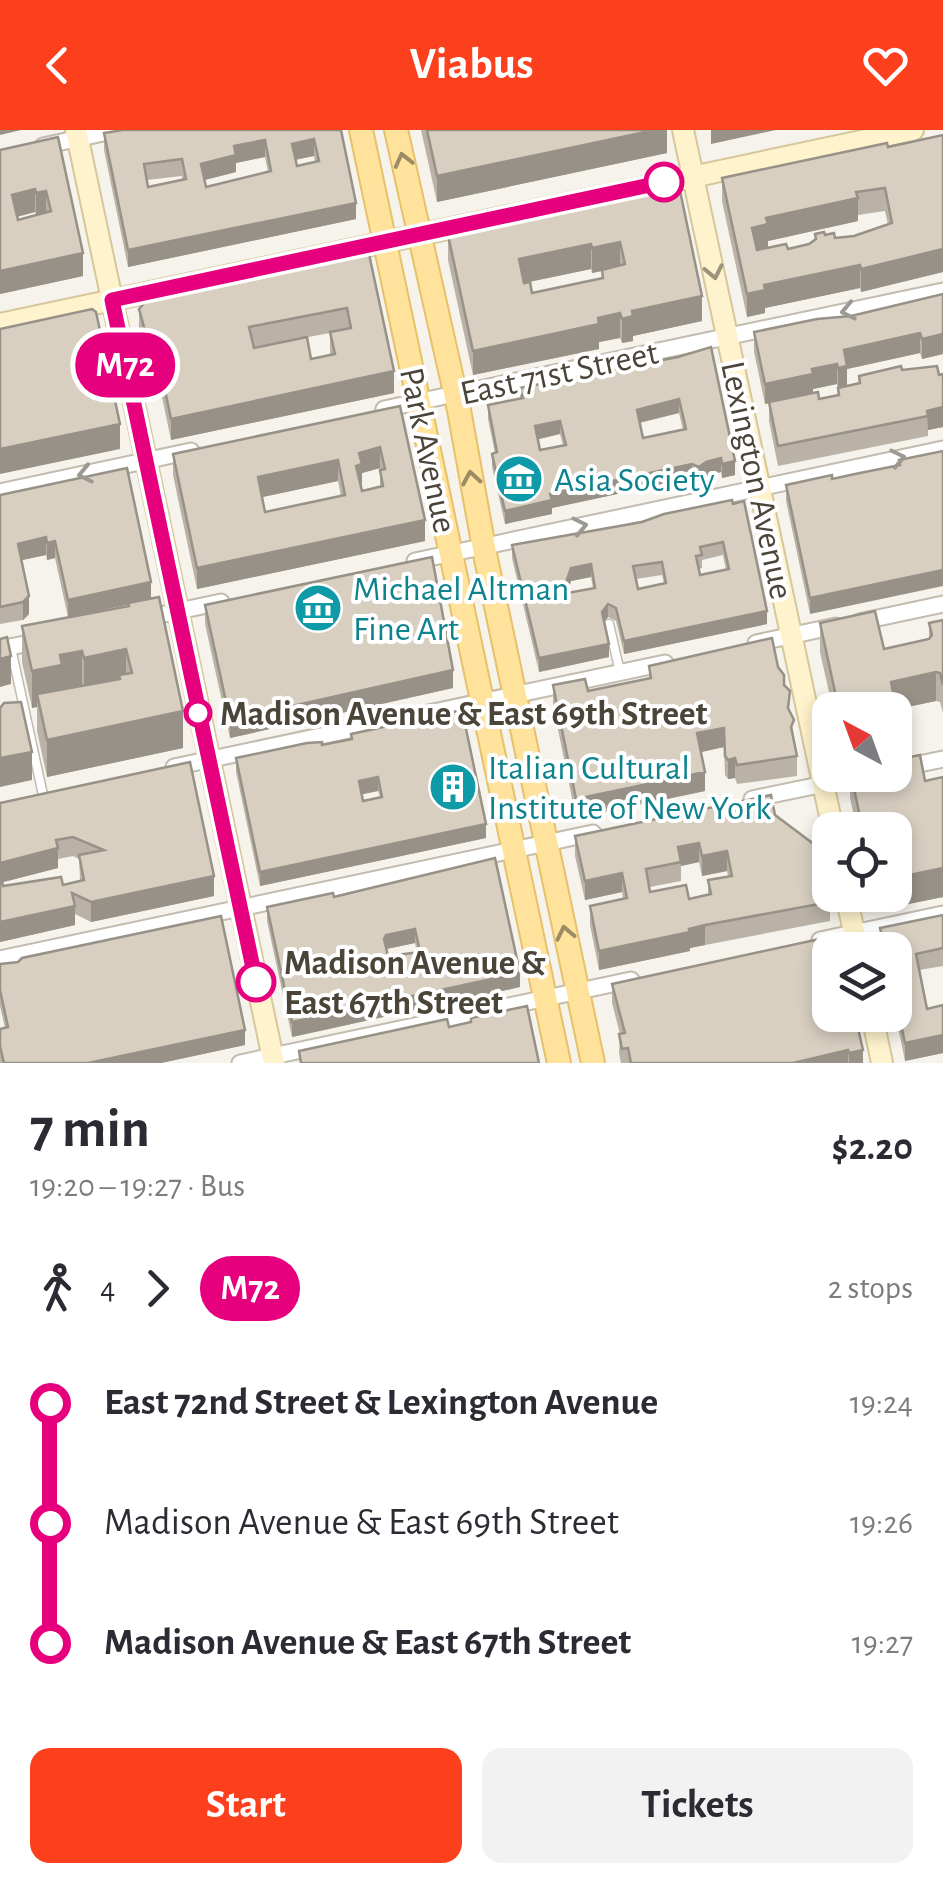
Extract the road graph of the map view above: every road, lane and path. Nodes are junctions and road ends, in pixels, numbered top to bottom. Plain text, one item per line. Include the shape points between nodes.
1 (117, 130) edge
2 (361, 130) edge
3 (396, 130) edge
4 (684, 130) edge
5 (913, 130) edge
6 (77, 134) edge
7 (19, 151) edge
8 (693, 177) junction
9 (420, 234) junction
10 (384, 242) junction
11 (943, 291) edge
12 (112, 300) junction
13 (0, 324) edge
14 (727, 337) junction
15 (456, 394) junction
16 (418, 402) junction
17 (359, 415) edge
18 (204, 448) edge
19 (943, 449) edge
20 (146, 461) junction
21 (759, 488) junction
22 (0, 492) edge
23 (483, 546) junction
24 (451, 553) junction
25 (394, 565) edge
26 (232, 600) edge
27 (943, 604) edge
28 (177, 611) junction
29 (120, 624) edge
30 (610, 624) dead end
31 (66, 635) edge
32 (791, 636) junction
33 (5, 648) edge
34 (736, 648) edge
35 (678, 660) edge
36 (620, 672) junction
37 (514, 695) junction
38 (482, 702) junction
39 (812, 733) edge
40 (943, 759) edge
41 (208, 760) junction
42 (912, 765) edge
43 (152, 772) edge
44 (812, 786) edge
45 (61, 791) edge
46 (36, 796) joint
47 (733, 804) edge
48 (603, 831) edge
49 (546, 843) junction
50 (514, 850) junction
51 (240, 908) junction
52 (943, 914) edge
53 (885, 932) edge
54 (804, 943) edge
55 (812, 943) edge
56 (0, 959) edge
57 (648, 976) edge
58 (577, 991) junction
59 (545, 998) junction
60 (876, 1032) edge
61 (273, 1059) edge
62 (240, 1063) edge
63 (559, 1063) edge
64 (592, 1063) edge
65 (882, 1063) edge

1 - 6 street
2 - 10 main road, Park Avenue
9 -> 3 main road, Park Avenue
4 - 8 main road, Lexington Avenue
5 - 8 main road
6 - 7 street
6 - 12 main road
8 - 9 main road
8 -> 14 main road, Lexington Avenue
9 - 10 main road
9 - 15 main road, Park Avenue
10 - 12 main road
10 - 16 main road, Park Avenue
11 -> 14 street, East 71st Street
12 - 13 main road
12 - 20 main road
14 - 15 street, East 71st Street
14 - 21 main road, Lexington Avenue
15 - 16 street, East 71st Street
23 -> 15 main road, Park Avenue
16 - 17 street, East 71st Street
16 - 24 main road, Park Avenue
18 - 20 street
21 -> 19 street
20 -> 22 street
20 - 28 main road
23 -> 21 street
21 - 32 main road, Lexington Avenue
23 - 24 street
23 - 37 main road, Park Avenue
24 - 25 street
24 - 38 main road, Park Avenue
26 - 28 street
27 - 32 street
28 - 29 street
28 - 41 main road
30 - 36 lane
31 - 33 street
32 - 34 street
32 - 39 main road, Lexington Avenue
33 - 46 lane
35 - 36 street
36 - 37 street
37 - 38 street
37 - 49 main road, Park Avenue
38 - 41 street
38 - 50 main road, Park Avenue
40 - 42 street
41 - 43 street
41 - 51 main road
44 - 47 street
45 - 46 street
48 - 49 street
49 - 50 street
58 -> 49 main road, Park Avenue
50 - 51 street
50 - 59 main road, Park Avenue
51 - 56 street
51 - 61 main road
52 - 53 street
54 - 55 street
57 - 58 street
58 - 59 street
58 - 64 main road, Park Avenue
59 - 61 street
59 - 63 main road, Park Avenue
60 - 65 main road
61 - 62 street

